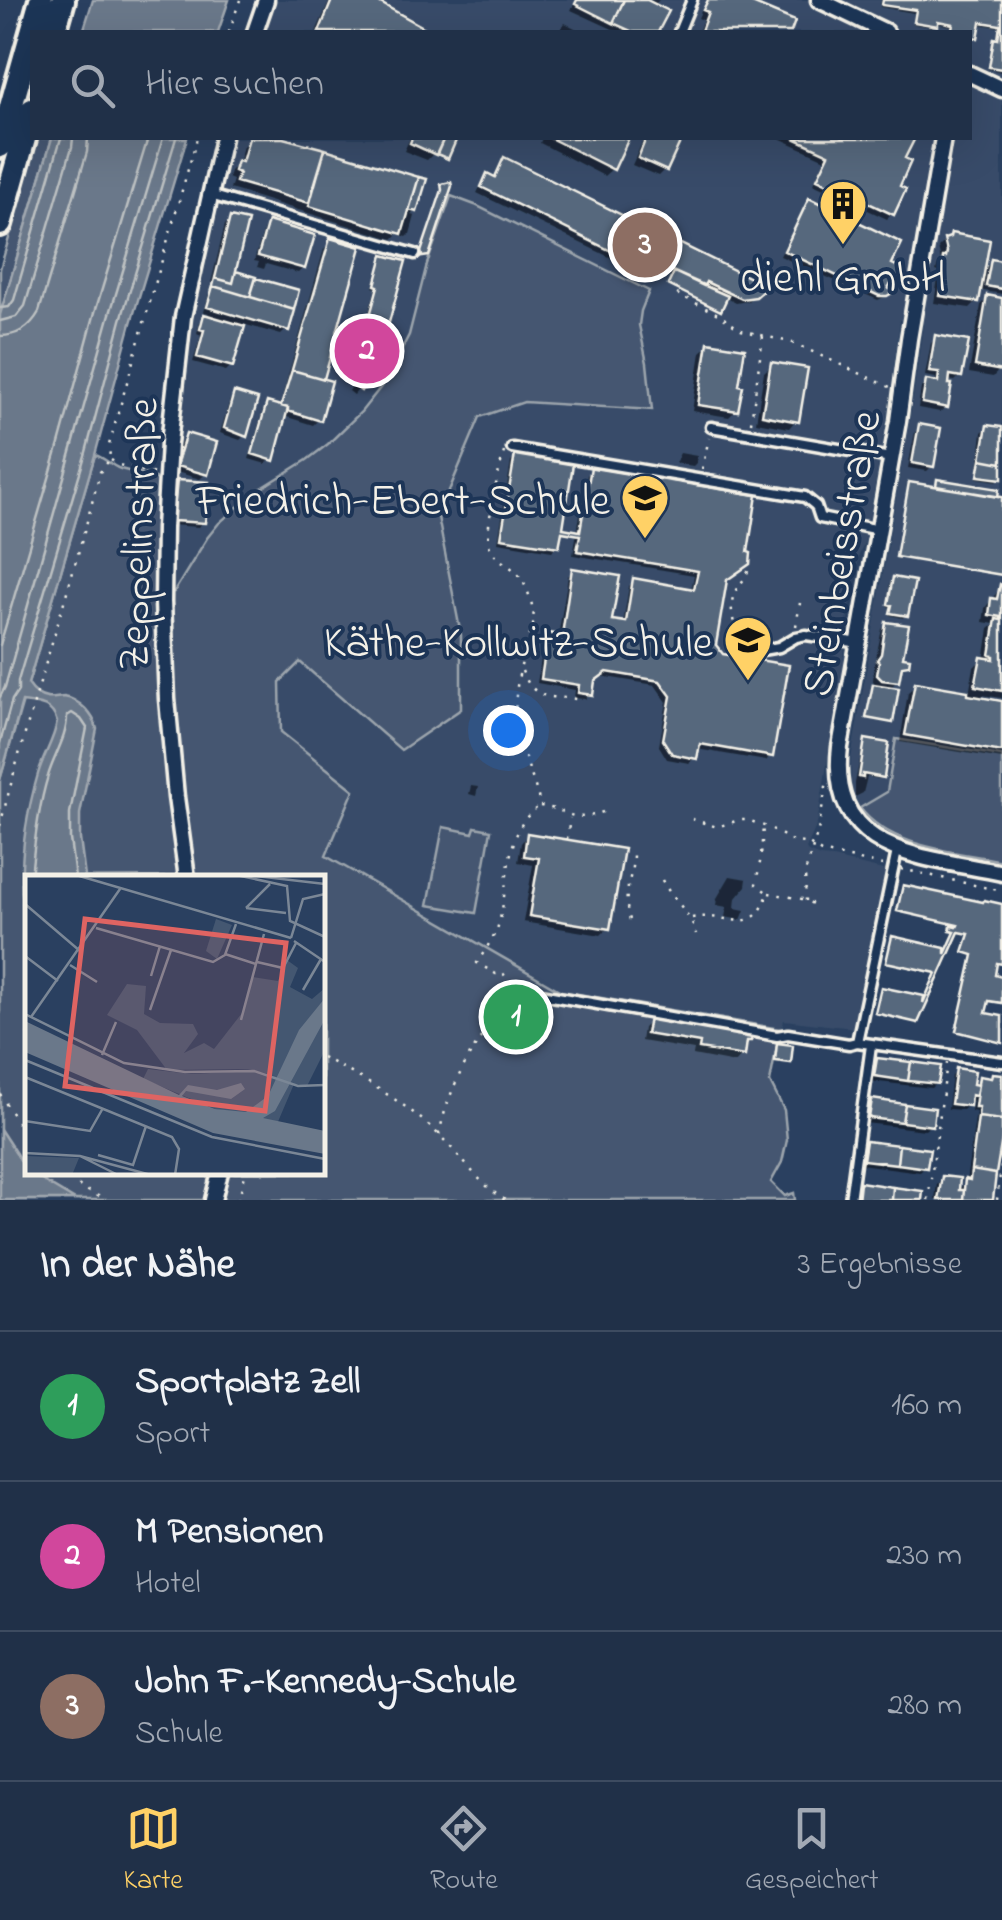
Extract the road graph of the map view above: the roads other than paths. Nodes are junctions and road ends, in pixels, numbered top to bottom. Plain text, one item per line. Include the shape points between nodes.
1 (41, 0) edge
2 (63, 0) edge
3 (266, 0) edge
4 (692, 0) edge
5 (819, 0) edge
6 (33, 30) edge
7 (55, 30) edge
8 (256, 30) edge
9 (679, 30) edge
10 (882, 30) edge
11 (30, 39) edge
12 (972, 75) edge
13 (1002, 89) edge
14 (30, 117) edge
15 (223, 140) edge
16 (943, 140) edge
17 (0, 146) edge
18 (210, 195) junction
19 (0, 224) edge
20 (415, 254) dead end
21 (711, 427) road end
22 (512, 448) road end
23 (892, 458) junction
24 (878, 530) junction
25 (860, 643) junction
26 (746, 647) road end
27 (897, 851) junction
28 (1002, 873) edge
29 (186, 875) edge
30 (518, 990) road end
31 (857, 1042) junction
32 (871, 1045) junction
33 (1002, 1062) edge
34 (219, 1175) edge
35 (214, 1200) edge
36 (850, 1200) edge

1 - 6 highway
2 - 7 highway
3 - 8 street
4 - 9 lane
5 - 10 street
11 - 17 highway
12 - 13 street
14 - 19 highway
15 - 18 street, Zeppelinstraße
16 - 23 street, Steinbeisstraße
18 - 20 lane
18 - 29 street, Zeppelinstraße via 183,317 163,562 166,699
21 - 23 lane
22 - 24 lane via 805,497 820,518
23 - 24 street, Steinbeisstraße
24 - 25 street, Steinbeisstraße
25 - 26 lane via 809,635 764,650
25 - 27 street, Steinbeisstraße via 840,747 842,792 860,826
27 - 28 street, Steinbeisstraße
27 - 31 lane
30 - 31 lane via 776,1036
31 - 32 lane
32 - 33 lane
32 - 36 lane
34 - 35 street

